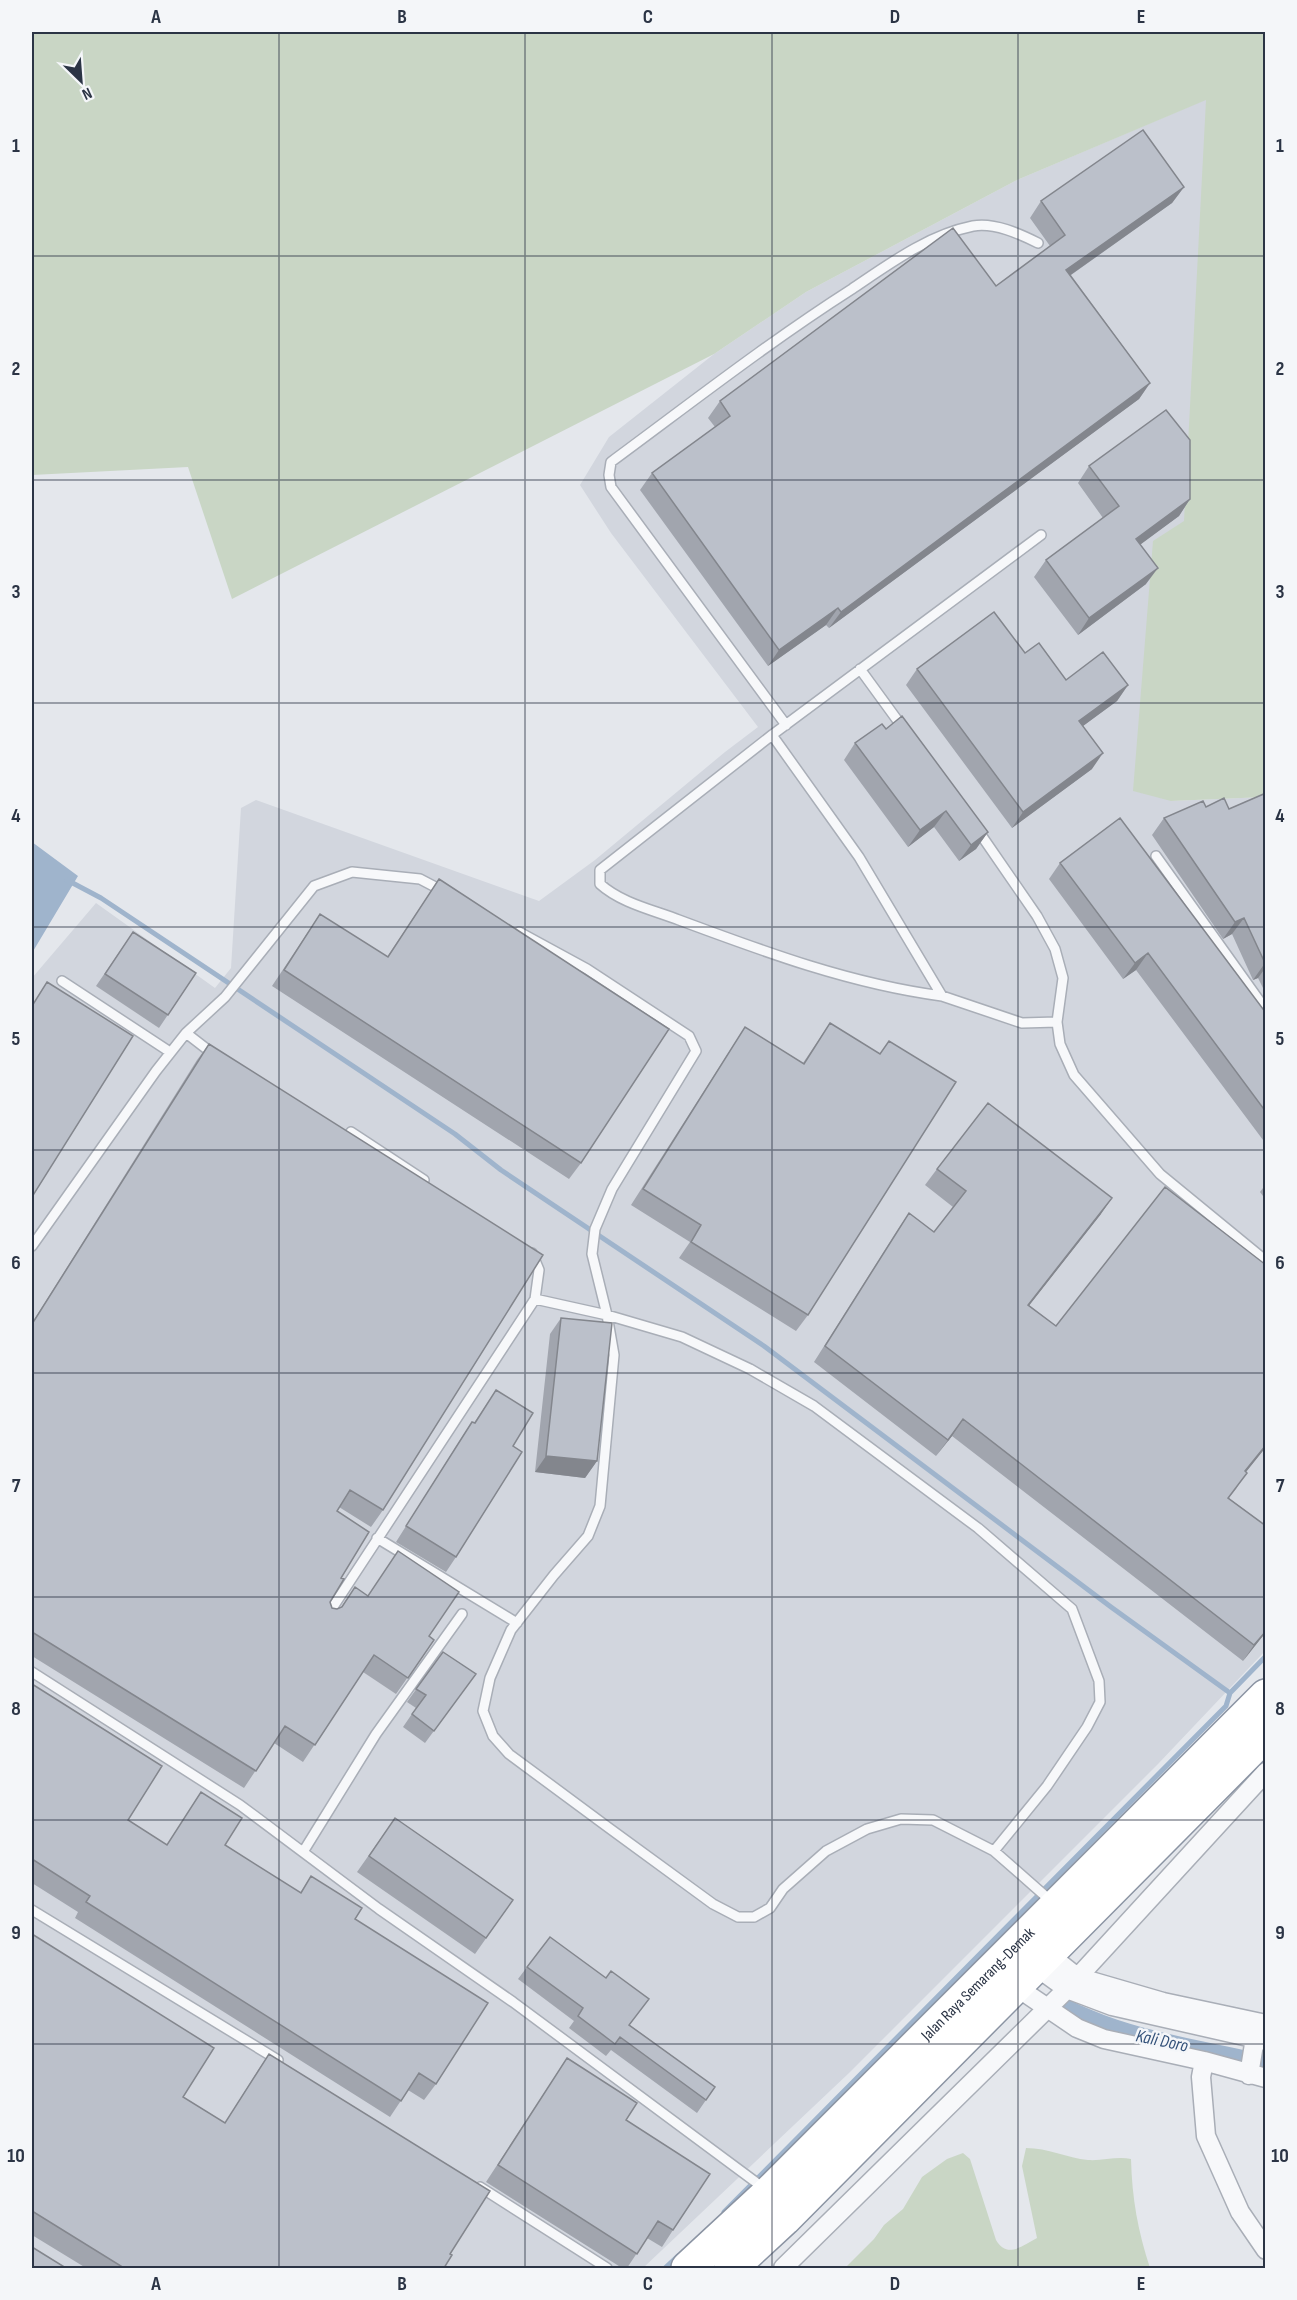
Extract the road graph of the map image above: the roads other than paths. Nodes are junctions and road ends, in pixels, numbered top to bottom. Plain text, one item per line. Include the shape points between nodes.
1 (1038, 243) dead end
2 (1041, 535) dead end
3 (860, 669) junction
4 (786, 725) junction
5 (772, 735) junction
6 (909, 736) edge
7 (972, 822) edge
8 (1155, 856) dead end
9 (451, 896) edge
10 (514, 930) edge
11 (62, 981) dead end
12 (942, 996) junction
13 (1266, 1010) edge
14 (1057, 1022) junction
15 (186, 1033) junction
16 (208, 1050) edge
17 (170, 1052) junction
18 (351, 1132) edge
19 (436, 1188) edge
20 (522, 1245) edge
21 (32, 1246) edge
22 (1266, 1261) edge
23 (535, 1299) junction
24 (607, 1315) junction
25 (377, 1538) junction
26 (462, 1614) dead end
27 (325, 1619) edge
28 (517, 1623) junction
29 (32, 1672) edge
30 (1266, 1696) edge
31 (1266, 1734) edge
32 (1266, 1772) edge
33 (994, 1851) junction
34 (303, 1852) junction
35 (1056, 1906) junction
36 (32, 1910) edge
37 (1031, 1961) junction
38 (1072, 1983) junction
39 (1046, 2008) junction
40 (1260, 2038) edge
41 (1204, 2061) junction
42 (284, 2064) edge
43 (1255, 2075) edge
44 (473, 2182) edge
45 (770, 2192) junction
46 (1266, 2250) edge
47 (607, 2268) edge
48 (688, 2268) edge
49 (731, 2268) edge
50 (783, 2268) edge

1 - 4 lane via 1013,230 975,226 937,238 900,257 810,316 611,462 611,487
2 - 3 lane
3 - 4 lane
3 - 6 lane
4 - 5 lane
5 - 12 lane via 859,857
5 - 12 lane via 600,870 600,884 619,897 827,973
7 - 14 lane via 1037,916 1054,949 1063,978
8 - 13 lane
9 - 15 lane via 420,879 352,872 314,886 225,997
10 - 24 lane via 587,969 689,1036 696,1051 612,1189 595,1229 592,1254
11 - 17 lane
12 - 14 lane via 1022,1023
14 - 22 lane via 1060,1044 1074,1075 1160,1174
15 - 16 lane
15 - 17 lane
17 - 21 lane
18 - 19 lane
20 - 23 lane via 537,1260
23 - 24 lane
23 - 25 lane
24 - 28 lane via 614,1355 600,1506 588,1536
24 - 33 lane via 682,1337 750,1369 814,1406 978,1528 1072,1609 1099,1681 1100,1702 1047,1786
25 - 27 lane
25 - 28 lane
26 - 34 lane via 376,1734
28 - 33 lane via 490,1678 483,1711 493,1736 509,1754 609,1828 712,1904 738,1917 753,1917 770,1908 783,1889 826,1851 867,1829 901,1820 933,1820
29 - 34 lane via 240,1805
30 - 35 highway, Jalan Raya Semarang-Demak
31 - 37 highway, Jalan Raya Semarang-Demak
32 - 38 street
33 - 35 lane
34 - 45 lane
35 - 37 highway, Jalan Raya Semarang-Demak
36 - 42 lane
37 - 38 street
37 - 39 street
37 - 45 highway, Jalan Raya Semarang-Demak
37 - 49 highway, Jalan Raya Semarang-Demak via 784,2219
38 - 39 street
38 - 40 street via 1162,2002
39 - 41 street via 1077,2028 1104,2039
39 - 50 street
40 - 43 street
41 - 43 street
41 - 46 street via 1206,2136 1240,2212
44 - 47 lane
45 - 48 highway, Jalan Raya Semarang-Demak

